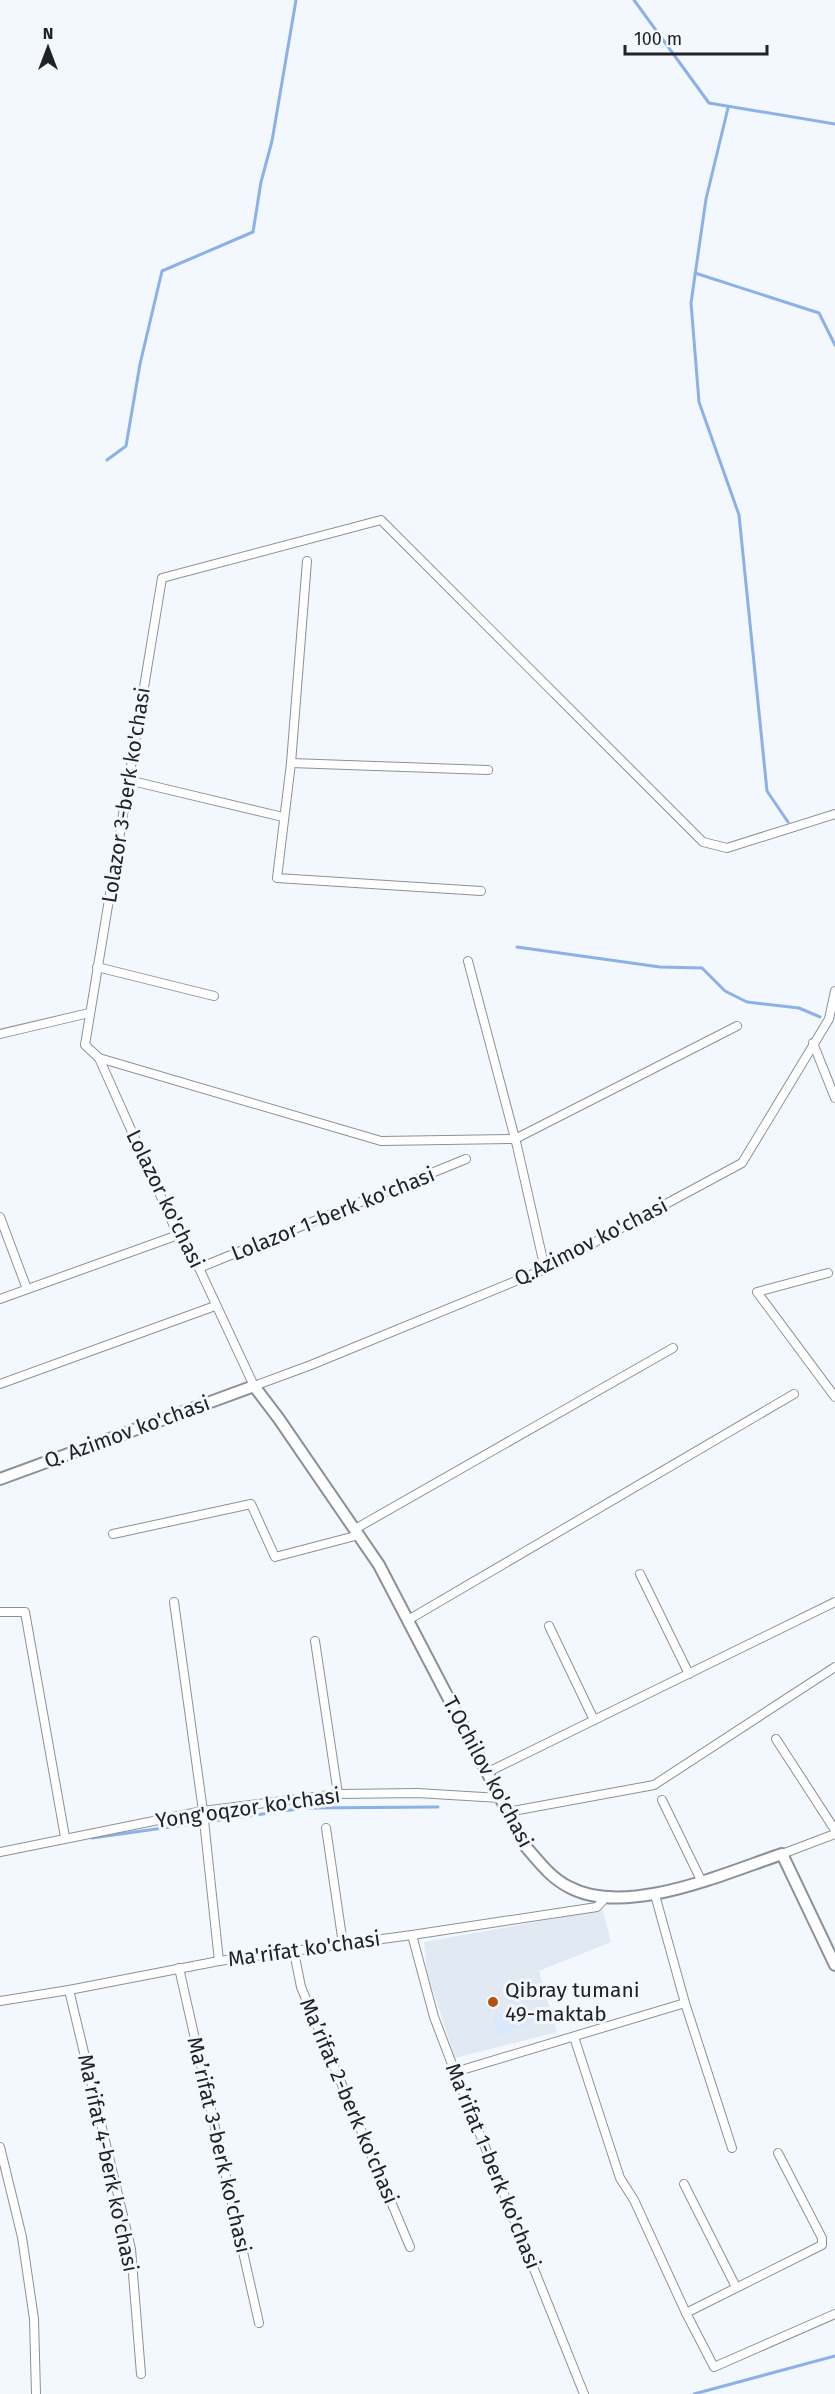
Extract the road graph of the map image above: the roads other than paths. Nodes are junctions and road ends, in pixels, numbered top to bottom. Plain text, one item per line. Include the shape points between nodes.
1 (307, 561) dead end
2 (291, 764) junction
3 (488, 770) dead end
4 (128, 780) junction
5 (835, 814) edge
6 (283, 817) junction
7 (481, 891) dead end
8 (468, 961) dead end
9 (97, 967) junction
10 (835, 991) edge
11 (214, 996) dead end
12 (833, 1011) edge
13 (89, 1013) junction
14 (737, 1026) dead end
15 (0, 1034) edge
16 (813, 1043) junction
17 (99, 1058) junction
18 (835, 1098) edge
19 (515, 1139) junction
20 (466, 1159) dead end
21 (0, 1217) edge
22 (178, 1235) junction
23 (199, 1268) junction
24 (545, 1269) junction
25 (828, 1273) dead end
26 (27, 1289) junction
27 (0, 1299) edge
28 (215, 1306) junction
29 (672, 1348) dead end
30 (0, 1384) edge
31 (254, 1386) junction
32 (794, 1394) dead end
33 (835, 1397) edge
34 (0, 1479) edge
35 (357, 1532) junction
36 (113, 1534) dead end
37 (640, 1574) dead end
38 (174, 1602) dead end
39 (835, 1602) edge
40 (0, 1612) edge
41 (408, 1620) junction
42 (549, 1626) dead end
43 (315, 1641) dead end
44 (835, 1667) edge
45 (689, 1674) junction
46 (594, 1720) junction
47 (776, 1739) dead end
48 (486, 1773) junction
49 (338, 1794) junction
50 (500, 1798) junction
51 (662, 1800) dead end
52 (203, 1811) junction
53 (507, 1812) junction
54 (326, 1828) dead end
55 (835, 1832) edge
56 (64, 1837) junction
57 (0, 1852) edge
58 (783, 1854) junction
59 (701, 1880) junction
60 (655, 1895) junction
61 (606, 1897) junction
62 (412, 1935) junction
63 (343, 1944) junction
64 (294, 1952) junction
65 (219, 1961) junction
66 (835, 1965) edge
67 (179, 1968) junction
68 (69, 1990) junction
69 (0, 2001) edge
70 (685, 2002) junction
71 (574, 2037) junction
72 (455, 2072) junction
73 (0, 2147) edge
74 (732, 2148) dead end
75 (778, 2153) dead end
76 (684, 2184) dead end
77 (410, 2247) dead end
78 (736, 2287) junction
79 (686, 2313) junction
80 (835, 2314) edge
81 (259, 2323) dead end
82 (141, 2374) dead end
83 (36, 2394) edge
84 (584, 2394) edge

1 - 2 street
2 - 3 street
2 - 6 street
4 - 5 street, Lolazor 3-berk ko'chasi via 162,578 381,520 704,842 727,848
4 - 6 street
4 - 9 street, Lolazor 3-berk ko'chasi
6 - 7 street via 277,878
8 - 19 street
9 - 11 street
9 - 13 street, Lolazor 3-berk ko'chasi
10 - 12 street, Q.Azimov ko'chasi
12 - 16 street, Q.Azimov ko'chasi
13 - 15 street
13 - 17 street, Lolazor ko'chasi via 85,1045
14 - 19 street
16 - 18 street
16 - 24 street, Q.Azimov ko'chasi via 742,1163
17 - 19 street via 381,1141
17 - 22 street, Lolazor ko'chasi
19 - 24 street
20 - 23 street, Lolazor 1-berk ko'chasi
21 - 26 street
22 - 23 street, Lolazor ko'chasi
22 - 26 street
23 - 28 street, Lolazor ko'chasi
24 - 31 street, Q.Azimov ko'chasi
25 - 33 street via 757,1292
26 - 27 street
28 - 30 street
28 - 31 street, Lolazor ko'chasi
29 - 35 street
31 - 34 main road, Q. Azimov ko'chasi
31 - 35 main road, T.Ochilov ko'chasi
32 - 41 street
35 - 36 street via 275,1557 251,1504
35 - 41 main road, T.Ochilov ko'chasi
37 - 45 street
38 - 52 street
39 - 45 street
40 - 56 street via 25,1612
41 - 48 main road, T.Ochilov ko'chasi
42 - 46 street
43 - 49 street
44 - 53 street via 654,1785
45 - 46 street
46 - 48 street
47 - 55 street
48 - 50 main road, T.Ochilov ko'chasi
49 - 50 street, Yong'oqzor ko'chasi via 417,1792
49 - 52 street, Yong'oqzor ko'chasi
50 - 53 main road, T.Ochilov ko'chasi
51 - 59 street
52 - 56 street, Yong'oqzor ko'chasi
52 - 65 street
53 - 61 main road, T.Ochilov ko'chasi via 526,1847 550,1875 571,1888
54 - 63 street
55 - 58 street
56 - 57 street, Yong'oqzor ko'chasi
58 - 59 main road, T.Ochilov ko'chasi
58 - 66 main road
59 - 60 main road, T.Ochilov ko'chasi
60 - 61 main road, T.Ochilov ko'chasi
60 - 70 street
61 - 62 street, Ma'rifat ko'chasi via 597,1907
62 - 63 street, Ma'rifat ko'chasi
62 - 72 street, Ma’rifat 1-berk ko'chasi via 434,2017
63 - 64 street, Ma'rifat ko'chasi
64 - 65 street, Ma'rifat ko'chasi
64 - 77 street, Ma’rifat 2-berk ko'chasi via 302,1988
65 - 67 street, Ma'rifat ko'chasi
67 - 68 street, Ma'rifat ko'chasi
67 - 81 street, Ma’rifat 3-berk ko'chasi
68 - 69 street, Ma'rifat ko'chasi
68 - 82 street, Ma’rifat 4-berk ko'chasi via 131,2249
70 - 71 street
70 - 74 street
71 - 72 street
71 - 79 street via 620,2178
72 - 84 street, Ma’rifat 1-berk ko'chasi
73 - 83 street via 22,2237 34,2319
75 - 78 street via 822,2238 822,2245
76 - 78 street
78 - 79 street
79 - 80 street via 714,2367

